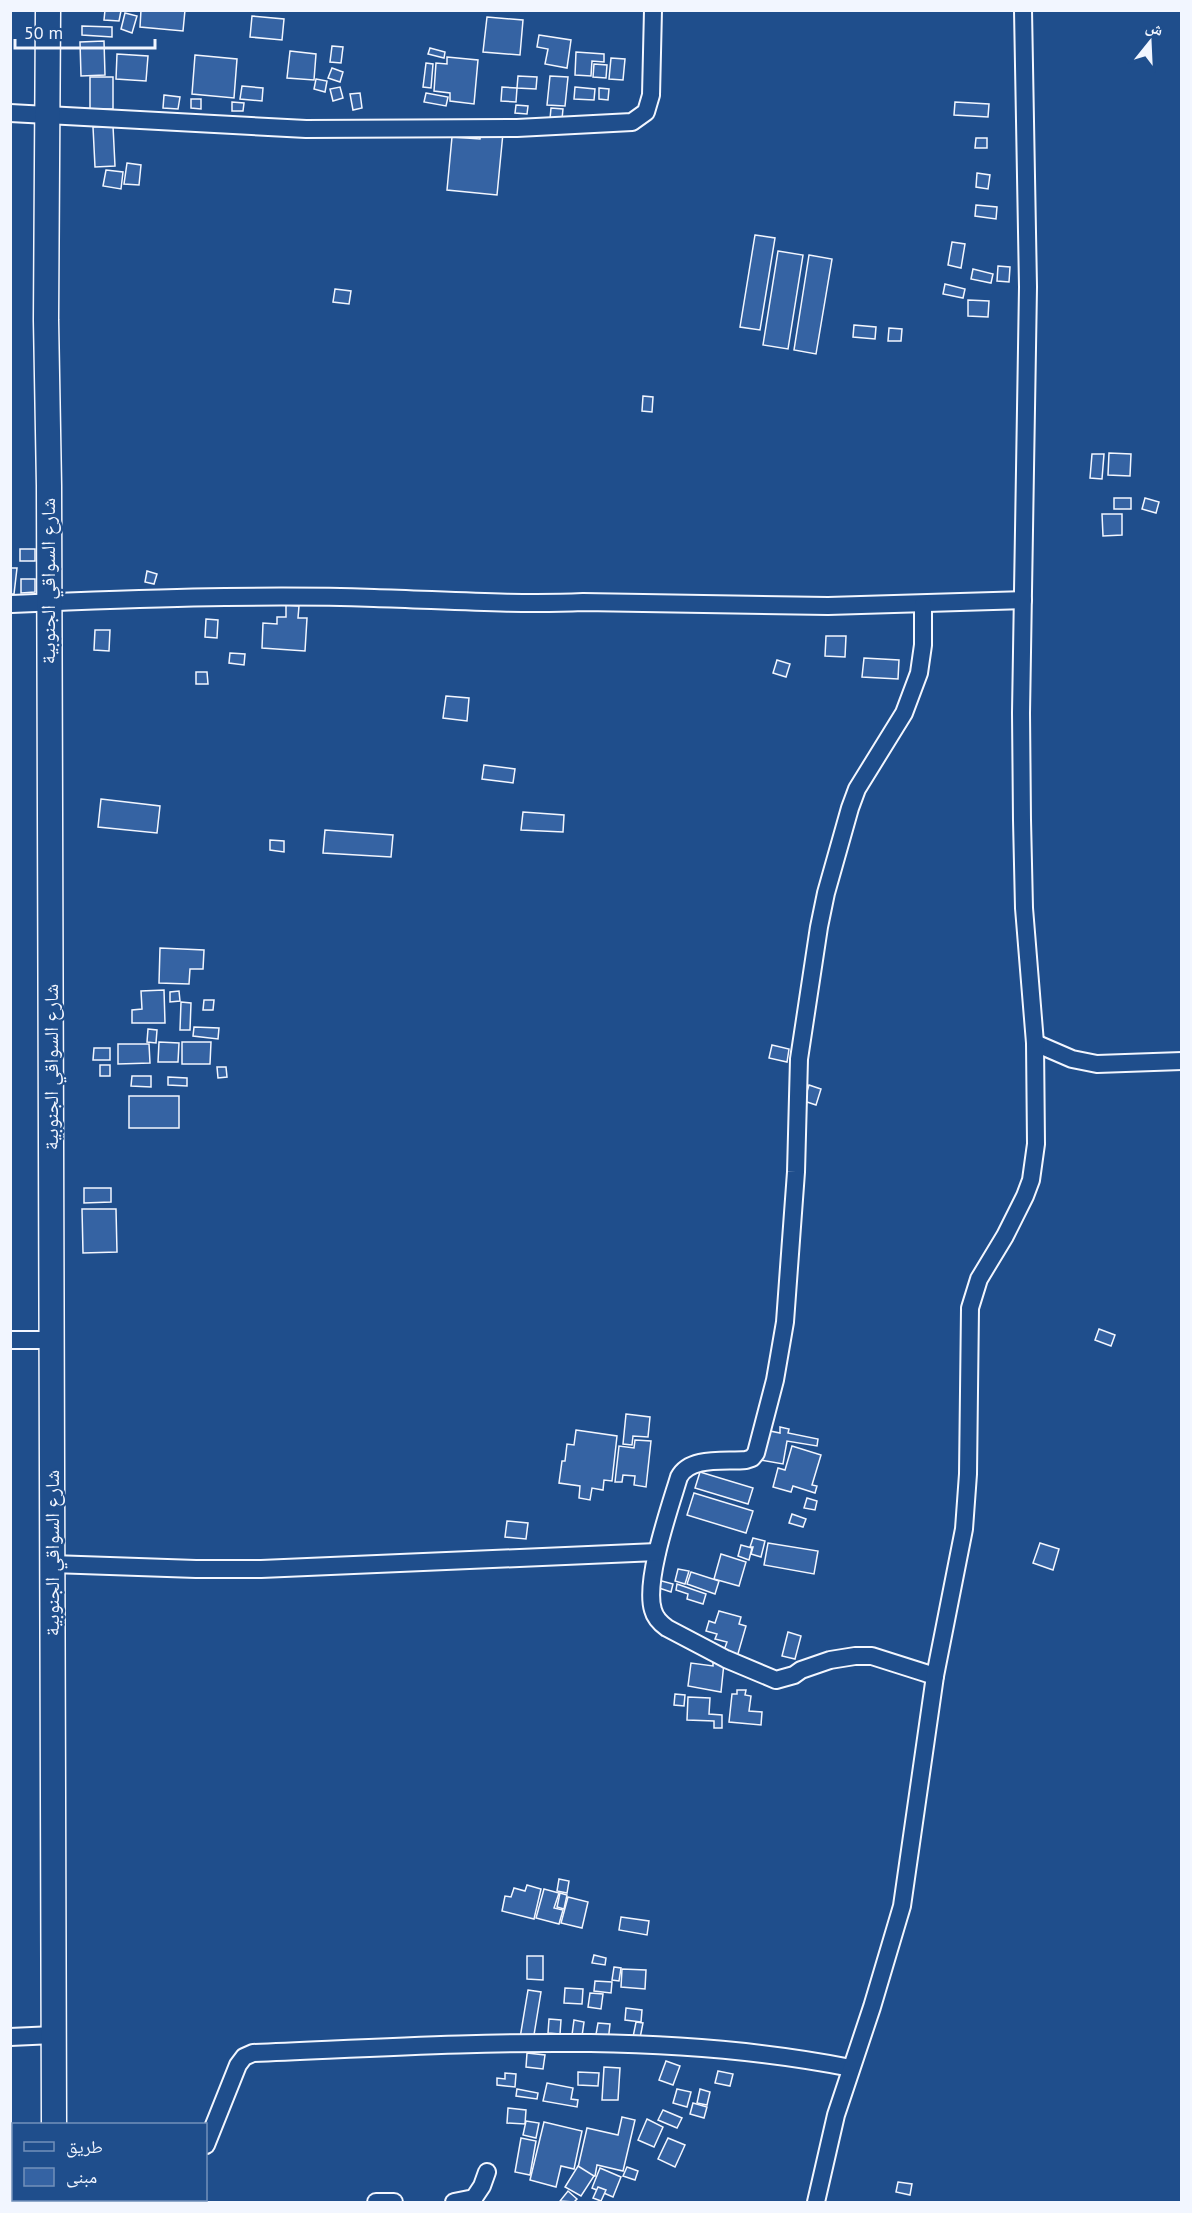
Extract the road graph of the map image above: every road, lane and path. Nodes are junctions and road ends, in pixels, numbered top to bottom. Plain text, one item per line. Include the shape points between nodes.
1 (48, 10) edge
2 (653, 10) edge
3 (1023, 10) edge
4 (10, 113) edge
5 (48, 115) junction
6 (1023, 600) junction
7 (48, 602) junction
8 (10, 604) edge
9 (923, 604) junction
10 (1035, 1043) junction
11 (1182, 1061) edge
12 (10, 1340) edge
13 (52, 1340) junction
14 (657, 1552) junction
15 (52, 1564) junction
16 (935, 1676) junction
17 (54, 2035) junction
18 (10, 2037) edge
19 (851, 2068) junction
20 (54, 2123) edge
21 (207, 2142) edge
22 (487, 2172) dead end
23 (376, 2202) edge
24 (393, 2202) edge
25 (454, 2202) edge
26 (816, 2202) edge

1 - 5 street, شارع السواقي الجنوبية
2 - 5 street via 651,95 646,112 633,122 517,128 306,129
3 - 6 street via 1028,287
4 - 5 street
5 - 7 street, شارع السواقي الجنوبية
6 - 9 street
6 - 10 street via 1024,908
7 - 8 street
7 - 9 street via 219,597
7 - 13 street, شارع السواقي الجنوبية
9 - 14 street via 919,673 904,713 857,789 819,927 799,1059 796,1172 784,1322 775,1380 756,1452 746,1461 699,1463 683,1470
10 - 11 street via 1072,1059 1098,1064
10 - 16 street via 1036,1144 1031,1180 1005,1236 979,1279 970,1308 964,1528
12 - 13 street
13 - 15 street, شارع السواقي الجنوبية
14 - 15 street via 261,1569
14 - 16 street via 651,1595 658,1621 680,1637 726,1659 776,1680 831,1660 855,1656 872,1656
15 - 17 street, شارع السواقي الجنوبية
16 - 19 street via 902,1906
17 - 18 street
17 - 20 street, شارع السواقي الجنوبية
19 - 21 street via 796,2057 654,2044 513,2043 253,2053 238,2065
19 - 26 street
22 - 25 street via 474,2198
23 - 24 street

